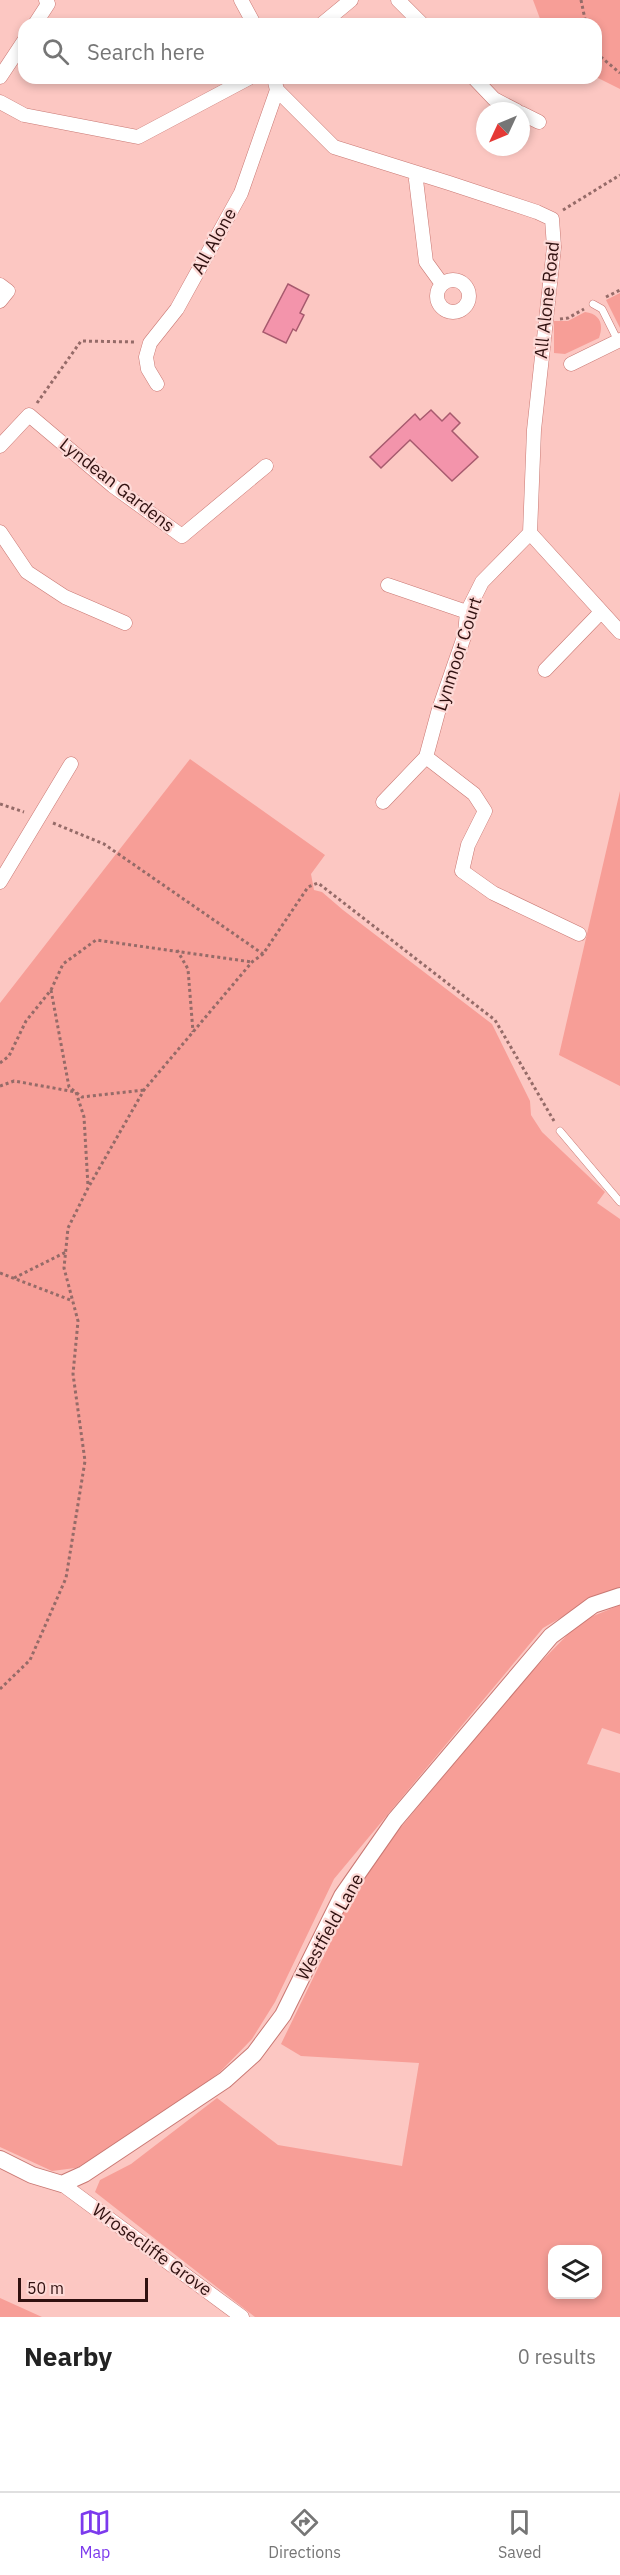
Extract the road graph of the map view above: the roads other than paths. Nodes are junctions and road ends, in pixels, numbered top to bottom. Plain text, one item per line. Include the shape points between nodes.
1 (46, 0) edge
2 (241, 0) edge
3 (351, 0) edge
4 (398, 0) edge
5 (39, 18) edge
6 (251, 18) edge
7 (329, 18) edge
8 (416, 18) edge
9 (18, 50) edge
10 (0, 77) edge
11 (238, 84) edge
12 (275, 84) edge
13 (480, 84) edge
14 (0, 102) edge
15 (500, 102) edge
16 (530, 118) edge
17 (539, 122) dead end
18 (418, 174) junction
19 (442, 284) dead end
20 (0, 285) edge
21 (0, 301) edge
22 (596, 302) road end
23 (619, 340) edge
24 (571, 364) dead end
25 (157, 384) dead end
26 (0, 446) edge
27 (266, 466) dead end
28 (0, 532) edge
29 (530, 533) junction
30 (388, 585) dead end
31 (467, 612) junction
32 (601, 612) junction
33 (125, 623) dead end
34 (620, 632) edge
35 (545, 670) dead end
36 (426, 757) junction
37 (71, 764) dead end
38 (383, 802) dead end
39 (0, 882) edge
40 (579, 934) dead end
41 (560, 1131) road end
42 (620, 1202) edge
43 (620, 1596) edge
44 (0, 2159) edge
45 (62, 2184) junction
46 (242, 2317) edge

1 - 5 street via 48,4
2 - 6 street
3 - 7 street
4 - 8 street
9 - 10 street
11 - 14 street via 138,137 24,115
12 - 18 street, All Alone Road via 334,147
12 - 25 street, All Alone via 241,193 177,309 150,343 148,369
13 - 15 street
16 - 17 street
18 - 19 street via 426,262
18 - 29 street, All Alone Road via 552,219 554,248 535,420
20 - 21 street via 8,291
22 - 23 lane
23 - 24 street
26 - 27 street, Lyndean Gardens via 30,415 113,486 182,536
28 - 33 street via 27,573 65,597
29 - 31 street, Lynmoor Court via 482,582
29 - 32 street
30 - 31 street
31 - 36 street, Lynmoor Court via 465,634
32 - 34 street
32 - 35 street
36 - 38 street, Lynmoor Court
36 - 40 street via 474,794 485,811 468,844 462,871 493,893
37 - 39 street
41 - 42 lane
43 - 45 street, Westfield Lane via 593,1605 551,1636 395,1820 342,1896 283,2015 254,2054 225,2080 84,2174
44 - 45 street
45 - 46 street, Wrosecliffe Grove

